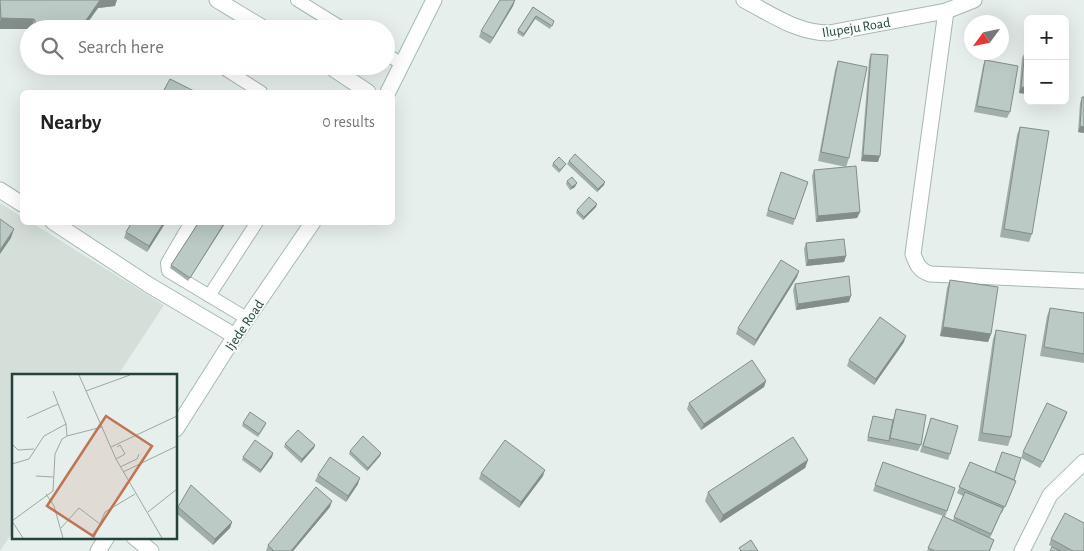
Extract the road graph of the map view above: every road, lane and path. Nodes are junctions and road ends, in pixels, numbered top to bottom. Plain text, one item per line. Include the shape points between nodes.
1 (218, 0) edge
2 (297, 0) edge
3 (434, 0) edge
4 (744, 0) edge
5 (974, 0) edge
6 (946, 11) junction
7 (250, 20) edge
8 (329, 20) edge
9 (395, 60) edge
10 (402, 64) junction
11 (234, 75) edge
12 (343, 75) edge
13 (258, 90) edge
14 (365, 90) edge
15 (389, 90) edge
16 (0, 190) edge
17 (20, 203) edge
18 (58, 225) edge
19 (189, 225) edge
20 (255, 225) edge
21 (307, 225) edge
22 (1084, 281) edge
23 (209, 296) junction
24 (248, 319) junction
25 (236, 336) junction
26 (178, 426) edge
27 (1084, 462) edge
28 (106, 538) edge
29 (135, 538) edge
30 (98, 551) edge
31 (151, 551) edge
32 (1022, 551) edge

1 - 7 street
2 - 8 lane
3 - 10 street
4 - 6 street, Ilupeju Road via 812,33 828,33
5 - 6 street, Ilupeju Road
6 - 22 street via 913,254 917,264 930,274
9 - 10 lane
10 - 15 street
11 - 13 lane
12 - 14 street
16 - 17 street
18 - 25 street via 149,285
19 - 23 lane via 166,267
20 - 23 lane
21 - 24 street, Ijede Road
23 - 24 lane
24 - 25 street, Ijede Road
25 - 26 street, Ijede Road
27 - 32 street via 1050,495
28 - 30 street
29 - 31 street

